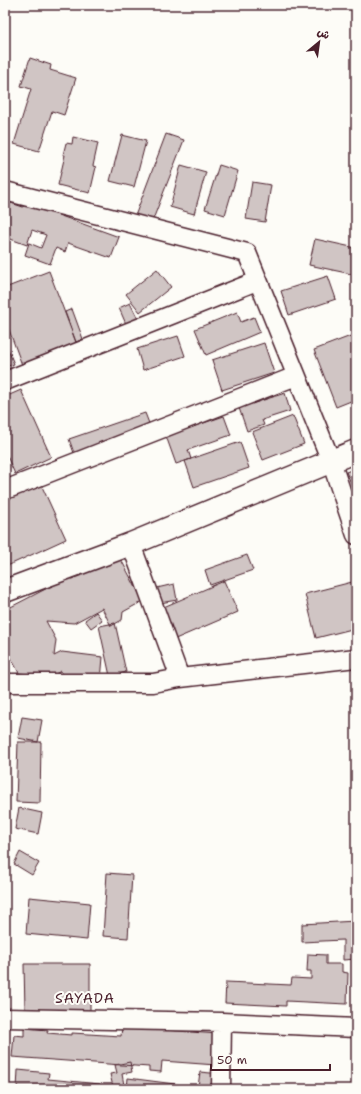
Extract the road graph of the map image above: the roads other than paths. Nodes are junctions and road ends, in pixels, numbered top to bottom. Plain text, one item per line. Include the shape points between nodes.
1 (5, 191) edge
2 (258, 281) junction
3 (296, 376) junction
4 (5, 381) edge
5 (356, 451) edge
6 (331, 460) junction
7 (5, 490) edge
8 (356, 535) edge
9 (131, 544) junction
10 (5, 591) edge
11 (356, 658) edge
12 (180, 678) junction
13 (5, 683) edge
14 (5, 1018) edge
15 (222, 1022) junction
16 (356, 1028) edge
17 (221, 1089) edge

1 - 2 street via 247,253
2 - 3 street
2 - 4 street
3 - 6 street
3 - 7 street
5 - 6 main road
6 - 8 street
6 - 9 main road
9 - 10 main road
9 - 12 street
11 - 12 street
12 - 13 street via 153,683
14 - 15 street
15 - 16 street
15 - 17 street

